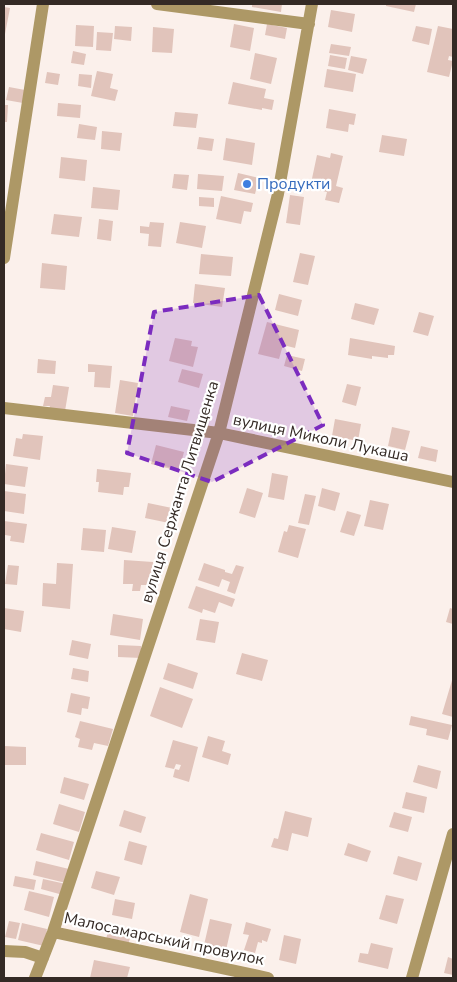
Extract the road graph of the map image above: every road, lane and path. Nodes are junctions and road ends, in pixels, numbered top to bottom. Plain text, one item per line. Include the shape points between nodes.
1 (43, 4) edge
2 (157, 4) edge
3 (312, 4) edge
4 (308, 24) junction
5 (4, 258) edge
6 (4, 408) edge
7 (219, 433) junction
8 (453, 482) edge
9 (453, 834) edge
10 (53, 932) junction
11 (4, 951) edge
12 (43, 958) junction
13 (35, 978) edge
14 (268, 978) edge
15 (412, 978) edge

1 - 5 street
2 - 4 street
3 - 4 street, вулиця Сержанта Литвищенка
4 - 7 street, вулиця Сержанта Литвищенка via 278,194
6 - 7 street, вулиця Миколи Лукаша
7 - 8 street, вулиця Миколи Лукаша
7 - 10 street, вулиця Сержанта Литвищенка
9 - 15 street
10 - 12 street, вулиця Сержанта Литвищенка
10 - 14 street, Малосамарський провулок
11 - 12 street via 25,952
12 - 13 street, вулиця Сержанта Литвищенка

